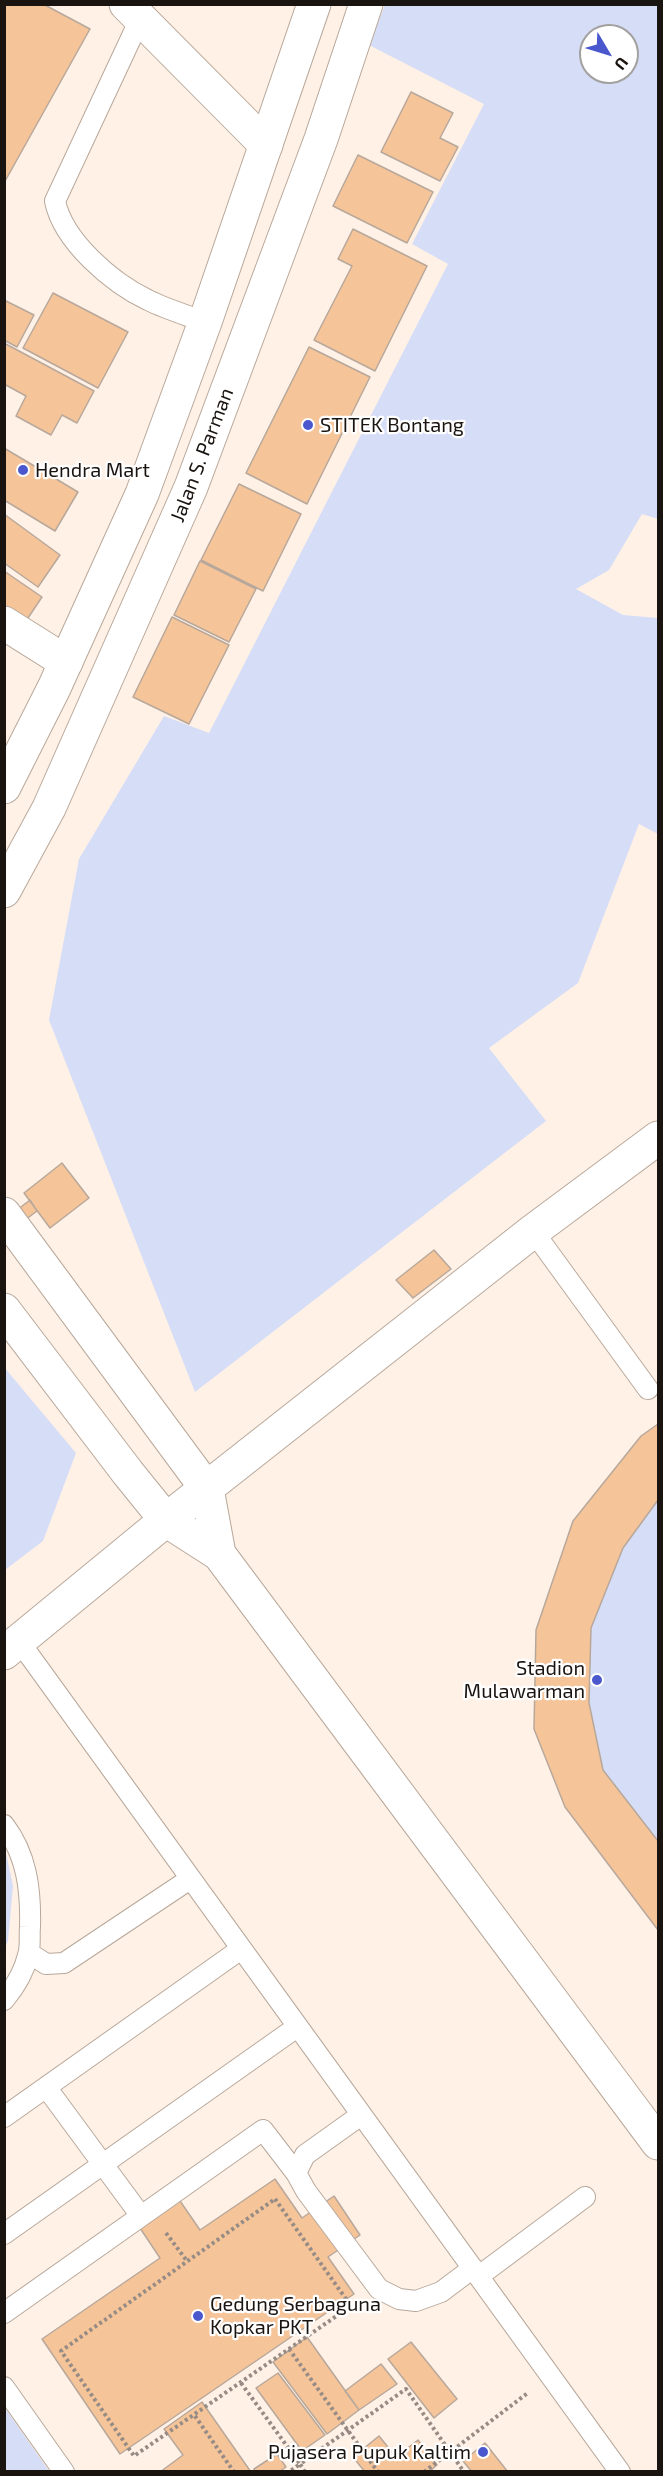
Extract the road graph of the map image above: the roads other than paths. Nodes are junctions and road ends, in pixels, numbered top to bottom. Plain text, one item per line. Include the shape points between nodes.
1 (314, 4) edge
2 (366, 4) edge
3 (133, 12) edge
4 (266, 145) junction
5 (205, 322) junction
6 (4, 623) edge
7 (66, 662) junction
8 (4, 787) edge
9 (4, 891) edge
10 (658, 1138) edge
11 (4, 1214) edge
12 (532, 1231) junction
13 (4, 1310) edge
14 (648, 1389) dead end
15 (207, 1489) junction
16 (166, 1520) junction
17 (219, 1554) junction
18 (12, 1647) edge
19 (4, 1825) edge
20 (190, 1879) junction
21 (241, 1949) junction
22 (29, 1953) junction
23 (4, 2000) edge
24 (297, 2027) junction
25 (46, 2087) junction
26 (361, 2115) junction
27 (4, 2117) edge
28 (658, 2143) edge
29 (103, 2164) junction
30 (296, 2173) junction
31 (585, 2197) dead end
32 (145, 2213) junction
33 (4, 2234) edge
34 (476, 2272) junction
35 (4, 2313) edge
36 (4, 2387) edge
37 (64, 2472) edge
38 (620, 2472) edge

1 - 4 street
2 - 9 street, Jalan S. Parman via 321,139 191,488 49,808
3 - 4 street
3 - 5 lane via 54,201 69,236 108,274 147,300
4 - 5 street
5 - 7 street via 142,494
6 - 7 street
7 - 8 street
10 - 12 street
11 - 15 street
12 - 14 lane
12 - 15 street
13 - 16 street
15 - 16 street
15 - 17 street
16 - 17 street
16 - 18 street
17 - 28 street
18 - 20 lane
19 - 22 lane via 16,1840 27,1869
20 - 21 lane
20 - 22 lane via 64,1963 46,1964
21 - 24 lane
21 - 25 lane
22 - 23 lane via 16,1984
24 - 26 lane
24 - 29 lane
25 - 27 lane
25 - 29 lane
26 - 30 lane via 305,2155
26 - 34 lane
29 - 32 lane
29 - 33 lane
30 - 32 lane via 263,2130
30 - 34 lane via 379,2289 399,2300 416,2301 441,2292
31 - 34 lane
32 - 35 lane
34 - 38 lane
36 - 37 lane

